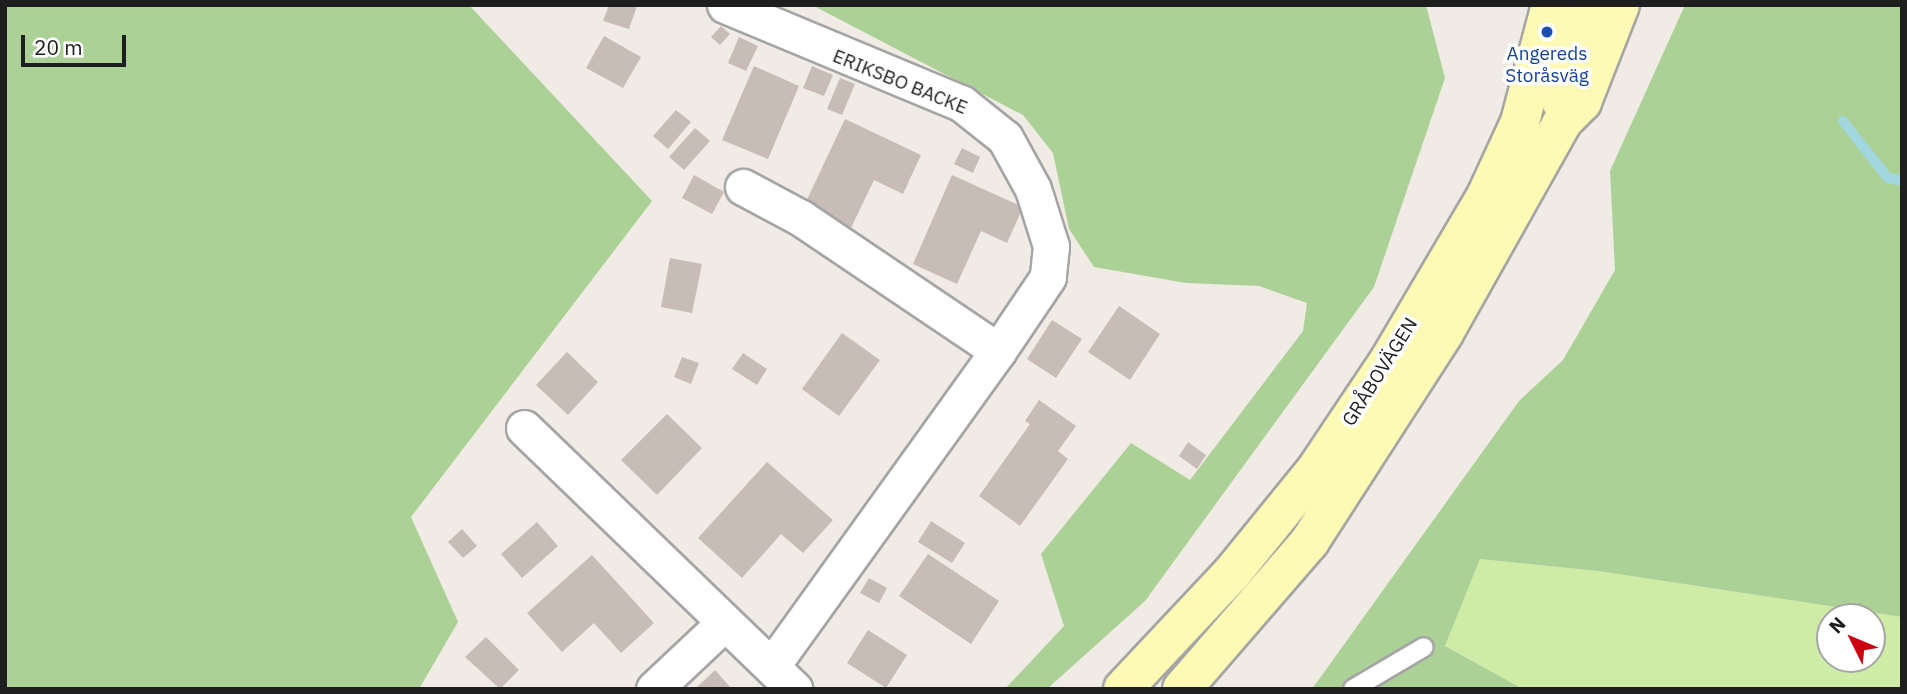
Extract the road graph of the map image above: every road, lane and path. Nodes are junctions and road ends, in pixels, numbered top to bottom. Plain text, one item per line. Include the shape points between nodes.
1 (725, 5) edge
2 (1551, 5) edge
3 (1587, 5) edge
4 (1620, 5) edge
5 (1563, 121) junction
6 (743, 187) dead end
7 (998, 351) junction
8 (524, 428) dead end
9 (724, 623) junction
10 (1424, 647) dead end
11 (783, 678) edge
12 (654, 689) edge
13 (1123, 689) edge
14 (1182, 689) edge
15 (1353, 689) edge

1 - 7 street, ERIKSBO BACKE via 961,103 1005,138 1033,189 1051,246 1048,277
2 - 13 main road, GRÅBOVÄGEN via 1520,122 1486,196 1390,359 1315,471 1232,573
3 - 5 main road, GRÅBOVÄGEN via 1561,95
4 - 5 main road, GRÅBOVÄGEN via 1582,102
5 - 14 main road, GRÅBOVÄGEN via 1444,333 1310,541
6 - 7 street via 800,218
7 - 11 street, ERIKSBO BACKE
8 - 9 street, ERIKSBO BACKE
9 - 11 street, ERIKSBO BACKE
9 - 12 street
10 - 15 lane

